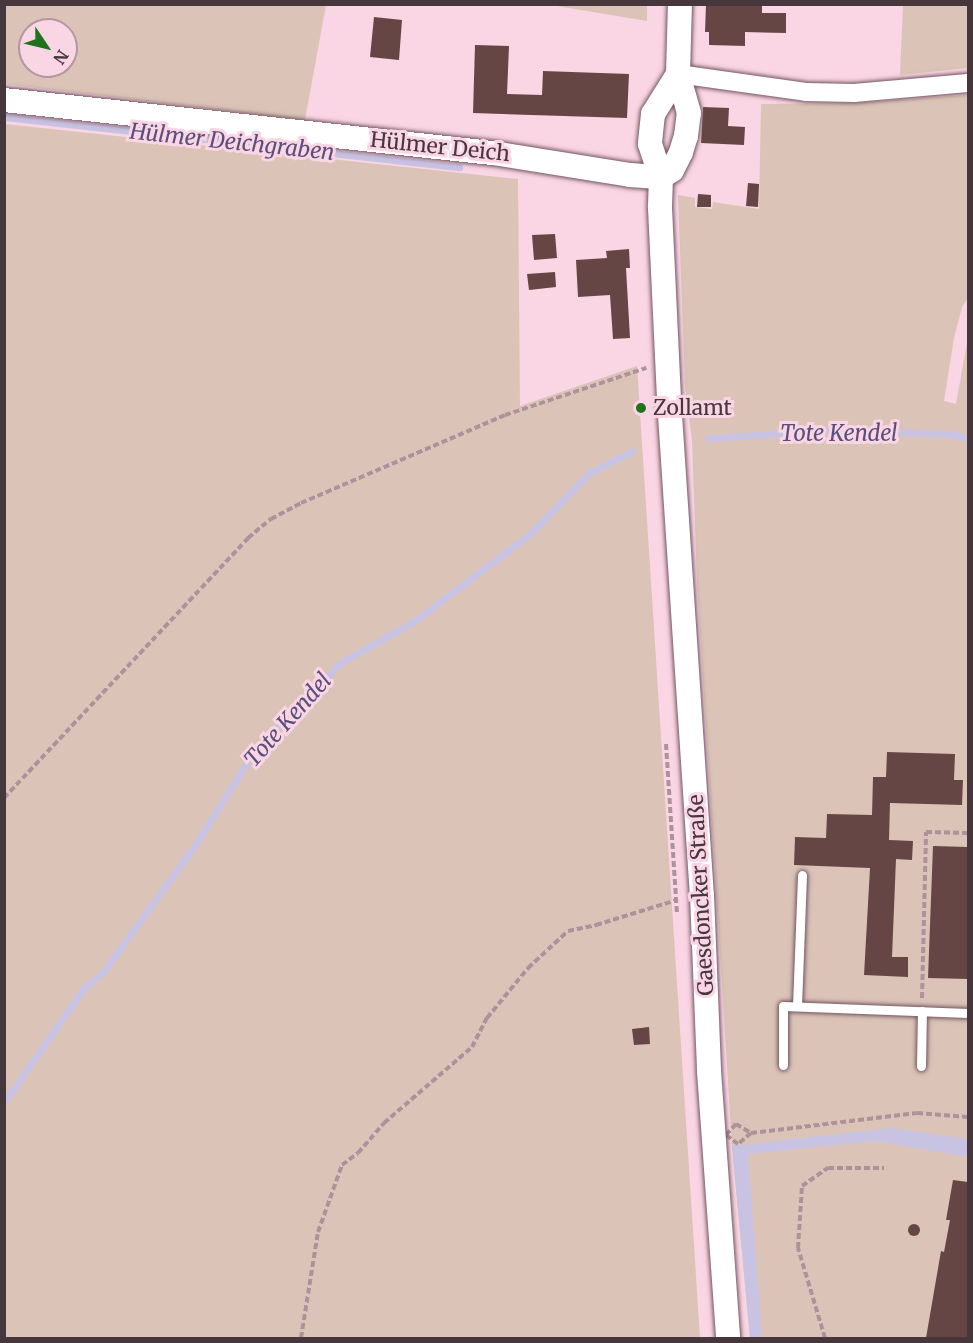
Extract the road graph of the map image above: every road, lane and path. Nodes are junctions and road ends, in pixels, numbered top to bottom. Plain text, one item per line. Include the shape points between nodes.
1 (680, 4) edge
2 (678, 74) junction
3 (969, 82) edge
4 (4, 100) edge
5 (661, 177) junction
6 (667, 363) junction
7 (4, 798) edge
8 (969, 833) edge
9 (802, 875) dead end
10 (676, 900) dead end
11 (797, 1006) junction
12 (922, 1011) junction
13 (969, 1013) edge
14 (783, 1065) dead end
15 (921, 1066) dead end
16 (969, 1117) edge
17 (751, 1133) dead end
18 (884, 1168) dead end
19 (301, 1338) edge
20 (728, 1338) edge
21 (825, 1338) edge

1 - 2 main road
2 - 3 street via 806,92 854,93
2 - 5 main road via 658,103 651,124 650,144
2 - 5 main road via 688,108 686,136 672,170
4 - 5 main road, Hülmer Deich via 494,153
5 - 6 main road, Gaesdoncker Straße
6 - 7 path via 505,415 271,519 248,538
6 - 20 main road, Gaesdoncker Straße
8 - 12 path via 926,832
9 - 11 lane
10 - 19 path via 568,931 528,968 487,1018 472,1047 342,1165 318,1232
11 - 12 lane
11 - 14 lane via 783,1006
12 - 13 lane
12 - 15 lane
16 - 17 path via 917,1113
18 - 21 path via 828,1168 802,1186 798,1248

